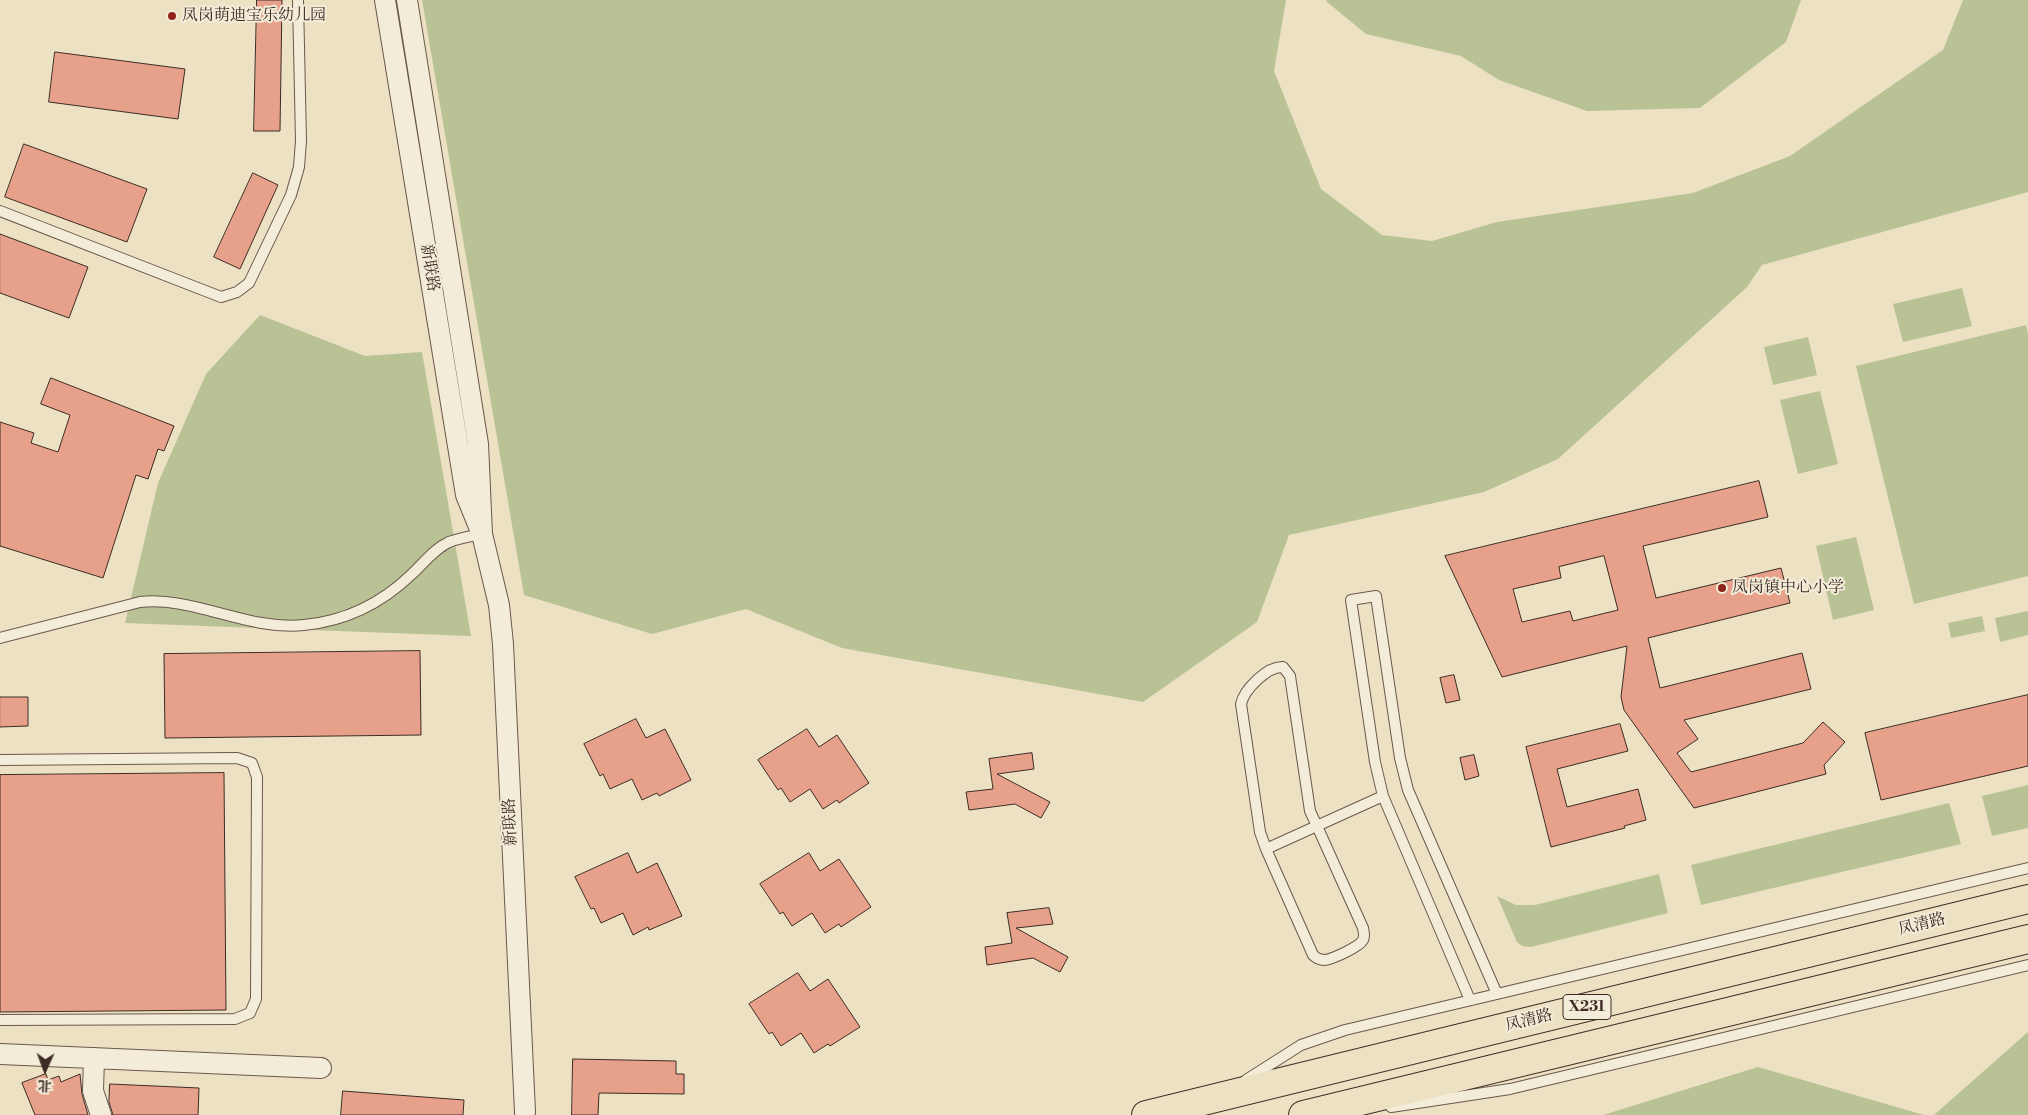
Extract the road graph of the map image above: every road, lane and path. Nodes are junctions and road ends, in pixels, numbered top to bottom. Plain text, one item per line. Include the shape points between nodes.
1 (298, 0) edge
2 (385, 0) edge
3 (406, 0) edge
4 (0, 211) edge
5 (482, 534) junction
6 (0, 638) edge
7 (0, 760) edge
8 (1383, 796) junction
9 (1316, 826) junction
10 (1266, 849) junction
11 (2028, 868) edge
12 (2028, 900) edge
13 (2028, 939) edge
14 (2028, 965) edge
15 (1497, 994) junction
16 (1470, 1000) junction
17 (0, 1020) edge
18 (0, 1054) edge
19 (94, 1058) junction
20 (321, 1068) dead end
21 (1220, 1097) junction
22 (1384, 1108) dead end
23 (1365, 1111) dead end
24 (525, 1114) edge
25 (101, 1115) edge
26 (1146, 1115) edge
27 (1304, 1115) edge
28 (1336, 1115) edge

1 - 4 lane via 299,168 292,195 249,283 237,292 221,297
2 - 5 street, 新联路 via 466,495
3 - 5 street, 新联路 via 478,444
5 - 6 lane via 449,542 394,591 368,607 321,622 271,625 173,602 155,601 140,602
5 - 24 street, 新联路 via 503,644
7 - 17 lane via 238,758 252,763 257,777 256,999 250,1013 235,1019
8 - 9 lane
8 - 15 lane via 1351,600 1376,596 1400,758 1408,790
8 - 16 lane
9 - 10 lane
9 - 10 lane via 1365,933 1358,946 1329,959 1320,960 1313,955
9 - 10 lane via 1310,811 1290,676 1282,667 1276,667 1246,692 1241,704 1260,832
11 - 15 lane
12 - 21 main road, 凤清路 / X231
13 - 27 main road, X231
14 - 22 lane via 1510,1089
15 - 16 lane
16 - 21 lane via 1301,1045
18 - 19 street
19 - 20 street
19 - 25 street via 93,1091
21 - 26 main road, 凤清路 / X231
23 - 28 lane

